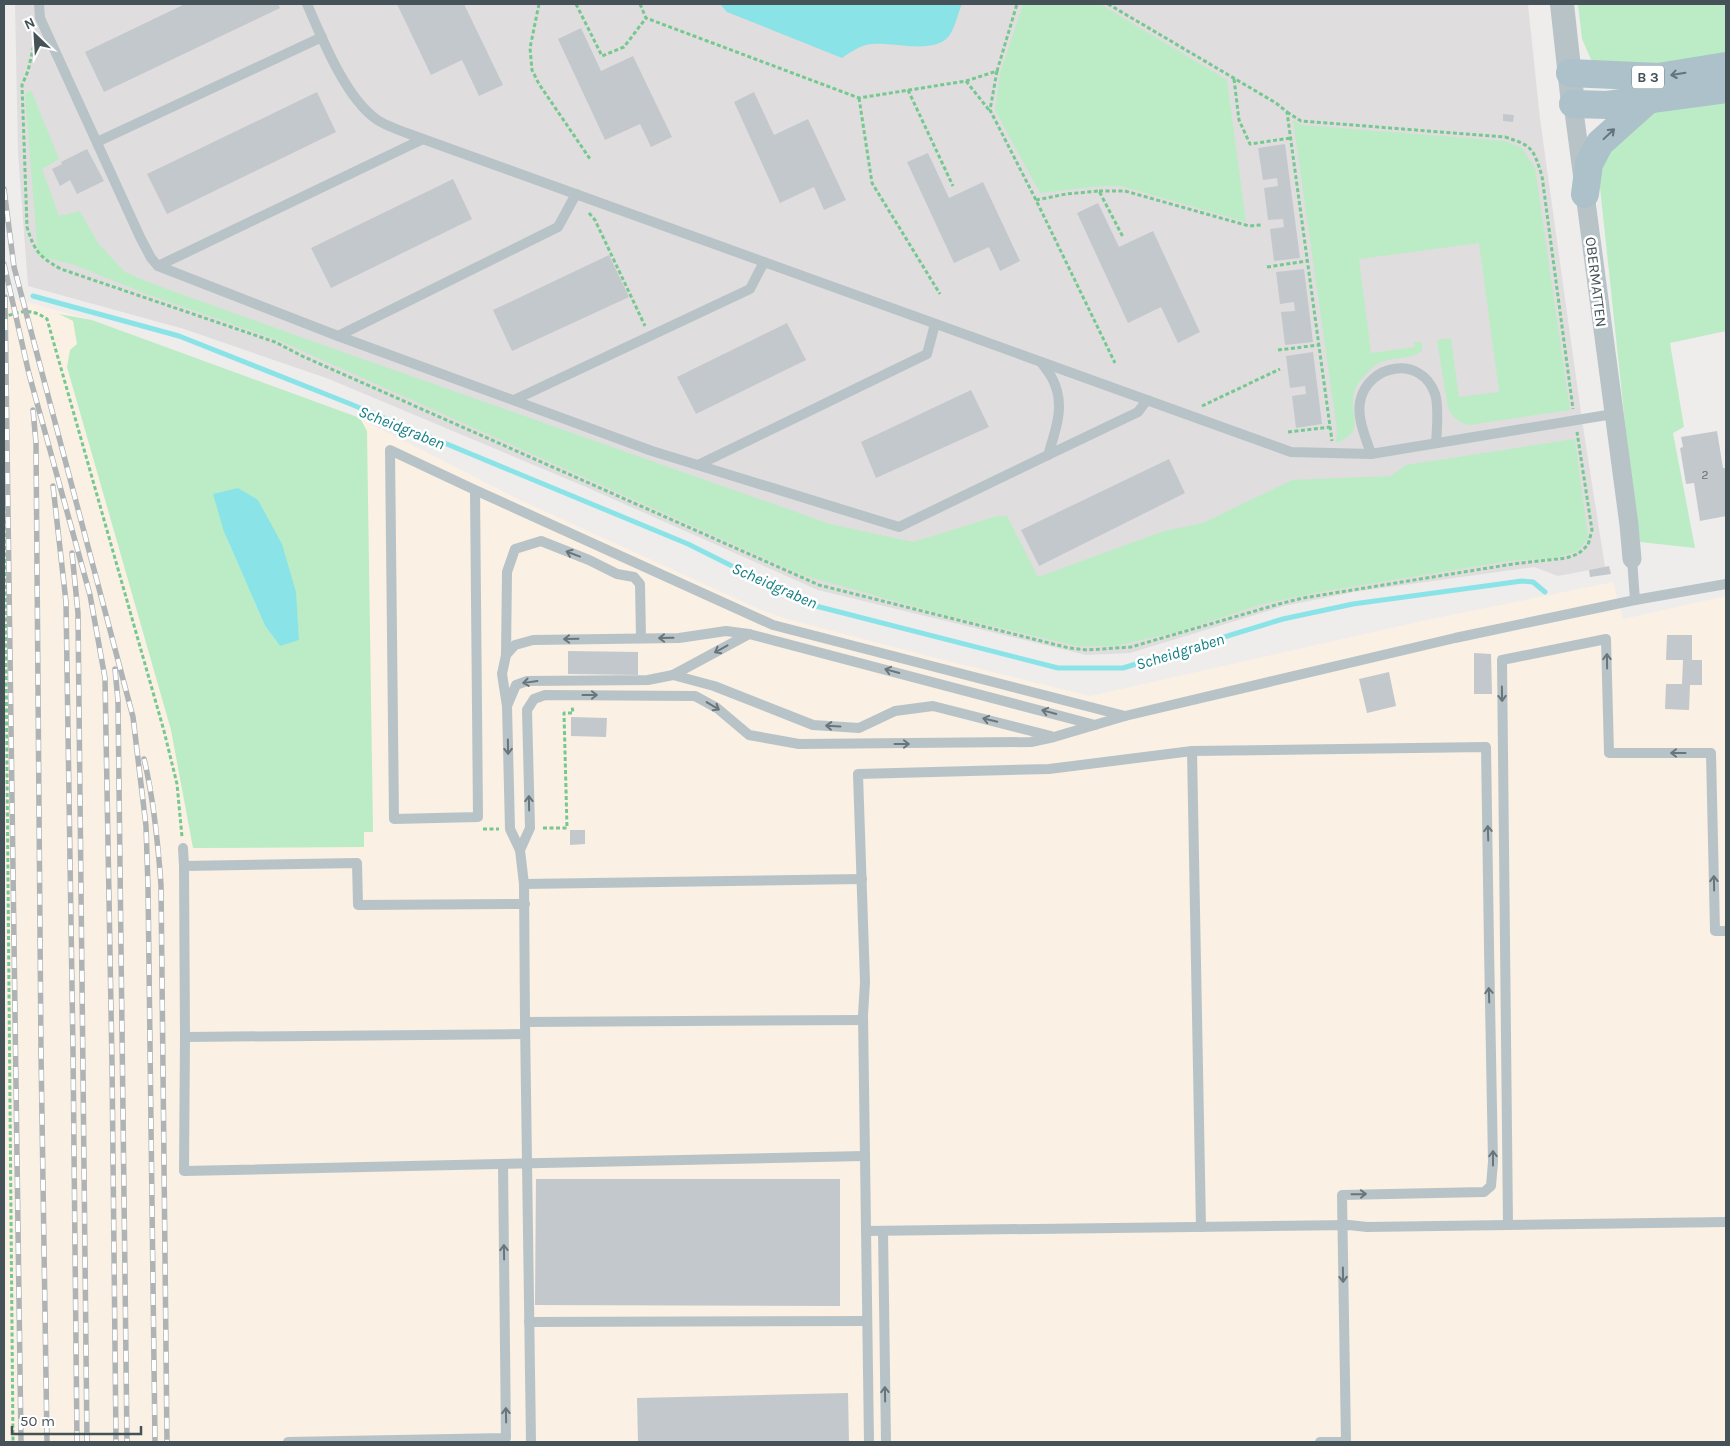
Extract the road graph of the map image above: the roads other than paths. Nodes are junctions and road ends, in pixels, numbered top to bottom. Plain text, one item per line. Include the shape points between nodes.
1 (39, 4) edge
2 (307, 4) edge
3 (1562, 4) edge
4 (322, 37) junction
5 (1726, 66) edge
6 (1570, 73) junction
7 (1726, 89) edge
8 (1648, 100) junction
9 (1573, 104) junction
10 (423, 139) junction
11 (98, 142) junction
12 (576, 194) junction
13 (1584, 194) junction
14 (764, 262) junction
15 (158, 266) junction
16 (935, 324) junction
17 (338, 336) junction
18 (1040, 362) junction
19 (514, 400) junction
20 (1147, 400) junction
21 (1614, 414) junction
22 (1436, 443) junction
23 (1371, 454) junction
24 (1048, 455) junction
25 (698, 465) junction
26 (475, 490) junction
27 (1632, 560) joint
28 (1726, 584) edge
29 (1636, 600) junction
30 (749, 634) junction
31 (641, 638) junction
32 (506, 655) junction
33 (673, 675) junction
34 (507, 706) junction
35 (1126, 716) junction
36 (1096, 725) junction
37 (1054, 737) junction
38 (1192, 751) junction
39 (183, 848) road end
40 (520, 850) junction
41 (184, 866) junction
42 (862, 879) junction
43 (524, 884) junction
44 (525, 904) junction
45 (1726, 931) edge
46 (863, 1020) junction
47 (525, 1022) junction
48 (525, 1034) junction
49 (185, 1037) junction
50 (864, 1156) junction
51 (527, 1163) junction
52 (503, 1164) junction
53 (1726, 1222) edge
54 (1508, 1225) junction
55 (1342, 1226) junction
56 (1201, 1227) junction
57 (883, 1230) junction
58 (866, 1231) junction
59 (867, 1321) junction
60 (529, 1322) junction
61 (506, 1440) edge
62 (288, 1442) edge
63 (531, 1442) edge
64 (869, 1442) edge
65 (886, 1442) edge
66 (1320, 1442) edge

1 - 11 lane via 40,18
2 - 4 lane
3 - 6 street, OBERMATTEN
4 - 10 lane via 354,97 376,120
4 - 11 lane
5 -> 6 main road, B 3 via 1658,78
6 - 9 street, OBERMATTEN
7 - 8 main road, B 3
8 - 9 main road, B 3 via 1607,105
13 -> 8 main road via 1589,164 1600,143
9 - 13 street, OBERMATTEN
10 - 12 lane
10 - 15 lane
11 - 15 lane via 140,237
12 - 14 lane
12 - 17 lane via 558,228
13 - 21 street, OBERMATTEN
14 - 16 lane
14 - 19 lane via 750,289
15 - 17 lane
16 - 18 lane
16 - 25 lane via 927,354
17 - 19 lane
18 - 20 lane
18 - 24 lane via 1053,378 1059,400 1059,420
19 - 25 lane
20 - 23 lane via 1291,452
20 - 24 lane via 1138,412
21 - 22 lane
21 - 27 street, OBERMATTEN
22 - 23 lane
22 - 23 lane via 1436,395 1420,372 1404,367 1380,374 1364,390 1360,410
24 - 25 lane via 899,526
26 - 26 lane via 390,450 394,819 478,816
26 - 35 lane via 773,625
27 - 29 lane
28 - 29 lane
29 - 35 lane via 1455,638
30 -> 31 lane via 726,631 679,638
30 -> 33 lane
36 -> 30 lane
31 -> 32 lane via 533,640 515,645
31 -> 32 lane via 640,584 634,577 617,574 541,541 515,549 507,572
32 - 34 lane via 502,674
33 -> 34 lane via 648,680 527,680 516,685
37 -> 33 lane via 933,706 895,711 859,728 812,725 714,686
34 -> 40 lane via 510,829
35 - 36 lane
36 - 37 lane
40 -> 37 lane via 530,828 527,710 534,699 545,695 695,696 717,708 749,735 800,744 1031,742
38 - 42 lane via 1049,769 858,774
55 -> 38 lane via 1342,1195 1484,1192 1491,1186 1486,747
38 - 56 lane
39 - 41 lane
40 - 43 lane
41 - 44 lane via 357,863 358,905
41 - 49 lane
42 - 43 lane
42 - 46 lane
43 - 44 lane
44 - 47 lane
45 -> 54 lane via 1715,931 1711,753 1609,754 1606,639 1502,660
46 - 47 lane
46 - 50 lane
47 - 48 lane
48 - 49 lane
48 - 51 lane
49 - 52 lane via 184,1171
50 - 51 lane
50 - 58 lane
51 - 52 lane
51 - 60 lane
61 -> 52 lane
53 - 54 lane
54 - 55 lane
55 - 56 lane
55 -> 66 lane via 1346,1442
56 - 57 lane
57 - 58 lane
65 -> 57 lane
58 - 59 lane
59 - 60 lane
59 - 64 lane
60 - 63 lane
61 - 62 lane

